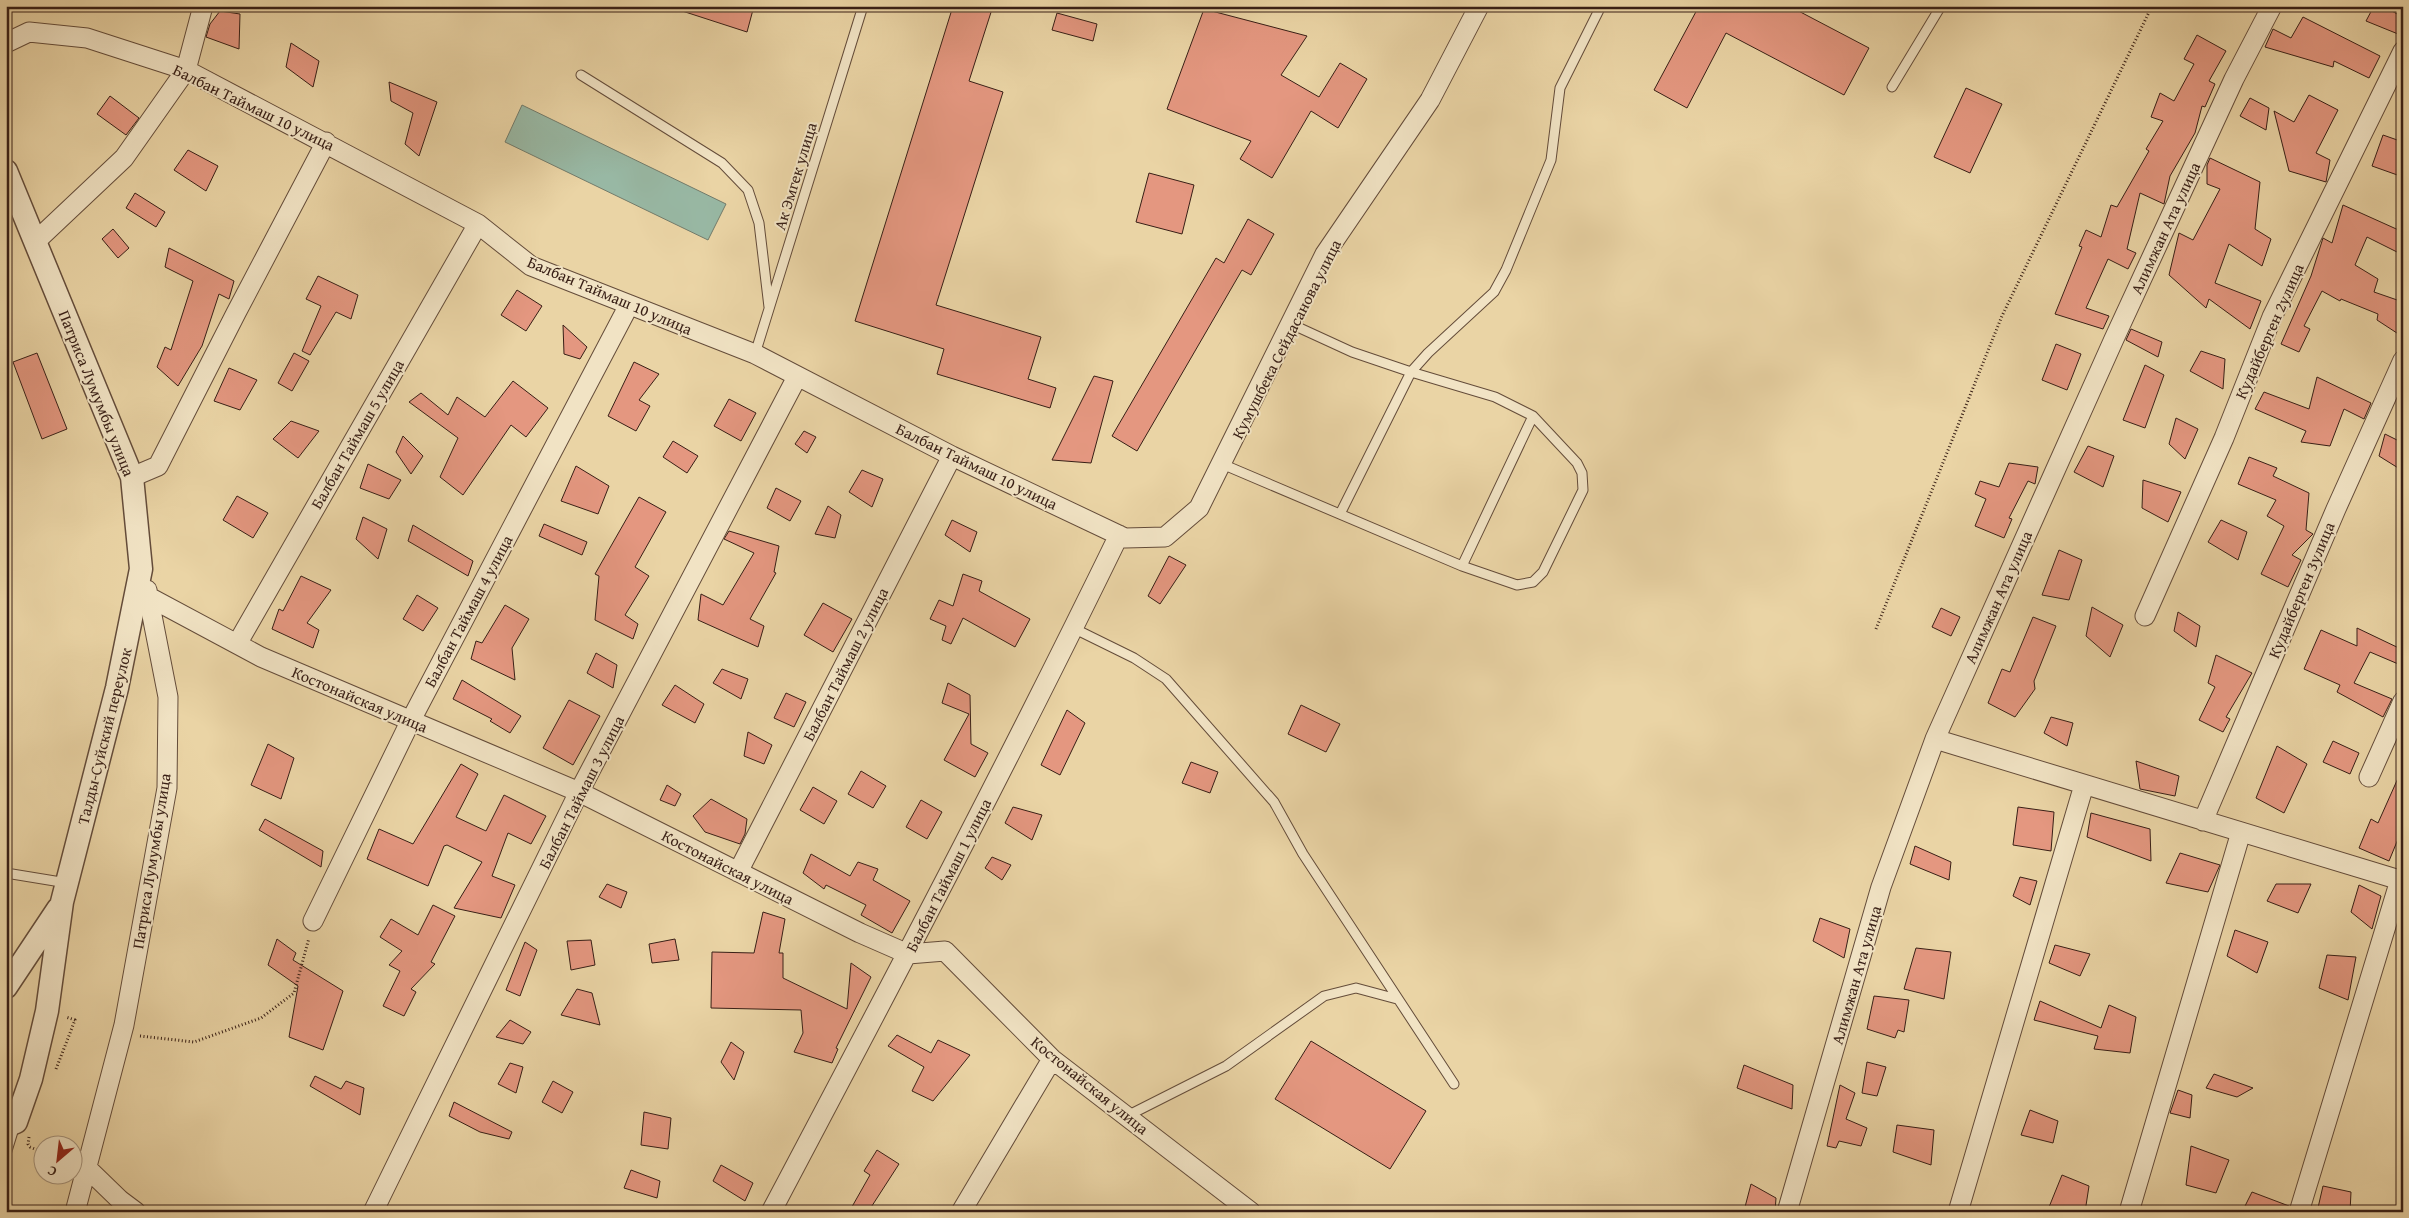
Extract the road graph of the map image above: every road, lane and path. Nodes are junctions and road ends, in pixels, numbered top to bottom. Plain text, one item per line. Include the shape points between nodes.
1 (203, 6) edge
2 (863, 6) edge
3 (1479, 6) edge
4 (1601, 6) edge
5 (1940, 6) edge
6 (2152, 6) edge
7 (2272, 6) edge
8 (6, 43) edge
9 (2403, 51) edge
10 (186, 70) junction
11 (581, 76) dead end
12 (1892, 87) dead end
13 (326, 142) junction
14 (6, 171) edge
15 (478, 224) junction
16 (36, 241) junction
17 (629, 305) junction
18 (769, 309) junction
19 (1292, 324) junction
20 (755, 354) junction
21 (2403, 360) edge
22 (1411, 372) junction
23 (797, 377) junction
24 (1533, 416) junction
25 (952, 456) junction
26 (1222, 464) junction
27 (132, 477) junction
28 (1340, 514) junction
29 (1119, 534) junction
30 (1165, 537) joint
31 (1462, 566) junction
32 (141, 569) junction
33 (149, 597) junction
34 (2145, 616) dead end
35 (1073, 628) junction
36 (1876, 629) dead end
37 (237, 644) junction
38 (2403, 701) edge
39 (411, 720) junction
40 (1934, 739) junction
41 (2369, 777) dead end
42 (2084, 784) junction
43 (580, 792) junction
44 (2203, 821) junction
45 (2241, 832) junction
46 (738, 872) junction
47 (6, 873) edge
48 (2401, 881) edge
49 (65, 892) junction
50 (313, 921) joint
51 (908, 954) junction
52 (10, 975) edge
53 (1398, 999) junction
54 (124, 1025) junction
55 (1052, 1059) junction
56 (1454, 1084) dead end
57 (1127, 1116) junction
58 (11, 1124) edge
59 (6, 1154) edge
60 (88, 1169) junction
61 (75, 1212) edge
62 (136, 1212) edge
63 (373, 1212) edge
64 (771, 1212) edge
65 (961, 1212) edge
66 (1251, 1212) edge
67 (1787, 1212) edge
68 (1958, 1212) edge
69 (2129, 1212) edge
70 (2300, 1212) edge

1 - 10 street
2 - 18 lane, Ак Эмгек улица
3 - 19 street, Кумушбека Сейдасанова улица via 1430,100 1325,254
4 - 22 lane via 1560,88 1551,160 1506,270 1494,292
5 - 12 lane
6 - 36 path via 2002,316
7 - 40 street, Алимжан Ата улица via 2234,79 2118,330
8 - 10 street, Балбан Таймаш 10 улица via 29,32 87,38
9 - 34 street, Кудайберген 2улица via 2272,317 2224,438
10 - 13 street, Балбан Таймаш 10 улица
10 - 16 street via 124,158
11 - 18 lane via 722,163 748,190 759,223
13 - 15 street, Балбан Таймаш 10 улица
13 - 27 street via 158,466
14 - 16 street, Патриса Лумумбы улица
15 - 17 street, Балбан Таймаш 10 улица via 531,266
15 - 37 street, Балбан Таймаш 5 улица
16 - 27 street, Патриса Лумумбы улица
17 - 20 street, Балбан Таймаш 10 улица
17 - 39 street, Балбан Таймаш 4 улица
18 - 20 lane, Ак Эмгек улица
19 - 22 lane via 1352,352
19 - 26 street, Кумушбека Сейдасанова улица
20 - 23 street, Балбан Таймаш 10 улица
21 - 44 street, Кудайберген 3улица
22 - 24 lane via 1495,397
22 - 28 lane
23 - 25 street, Балбан Таймаш 10 улица
23 - 43 street, Балбан Таймаш 3 улица
24 - 31 lane
24 - 31 lane via 1577,462 1582,473 1583,490 1543,572 1533,582 1517,585
25 - 29 street, Балбан Таймаш 10 улица
25 - 46 street, Балбан Таймаш 2 улица
26 - 28 lane
26 - 30 street, Кумушбека Сейдасанова улица via 1199,508
27 - 32 street, Патриса Лумумбы улица
28 - 31 lane
29 - 30 street, Балбан Таймаш 10 улица via 1125,538
29 - 35 street, Балбан Таймаш 1 улица
32 - 33 street, Патриса Лумумбы улица
32 - 49 street, Талды-Суйский переулок via 117,688
33 - 37 street, Костонайская улица
33 - 54 street, Патриса Лумумбы улица via 168,697 167,788
35 - 51 street, Балбан Таймаш 1 улица
35 - 53 lane via 1134,658 1166,679 1274,802 1303,854
37 - 39 street, Костонайская улица
38 - 41 street
39 - 43 street, Костонайская улица
39 - 50 street, Балбан Таймаш 4 улица
40 - 42 street
40 - 67 street, Алимжан Ата улица via 1881,887
42 - 44 street
42 - 68 street
43 - 46 street, Костонайская улица
43 - 63 street, Балбан Таймаш 3 улица
44 - 45 street
45 - 48 street
45 - 69 street
46 - 51 street, Костонайская улица
47 - 49 lane
48 - 70 street
49 - 52 street, Талды-Суйский переулок
49 - 58 street, Талды-Суйский переулок via 47,1011 31,1079
50 - 54 path via 294,993 261,1018 194,1042 136,1036
51 - 55 street, Костонайская улица via 945,951
51 - 64 street, Балбан Таймаш 1 улица
53 - 56 lane
53 - 57 lane via 1356,988 1324,996 1226,1066
54 - 60 street, Патриса Лумумбы улица
55 - 57 street, Костонайская улица
55 - 65 street
57 - 66 street, Костонайская улица
58 - 59 lane
60 - 61 street, Патриса Лумумбы улица
60 - 62 street

